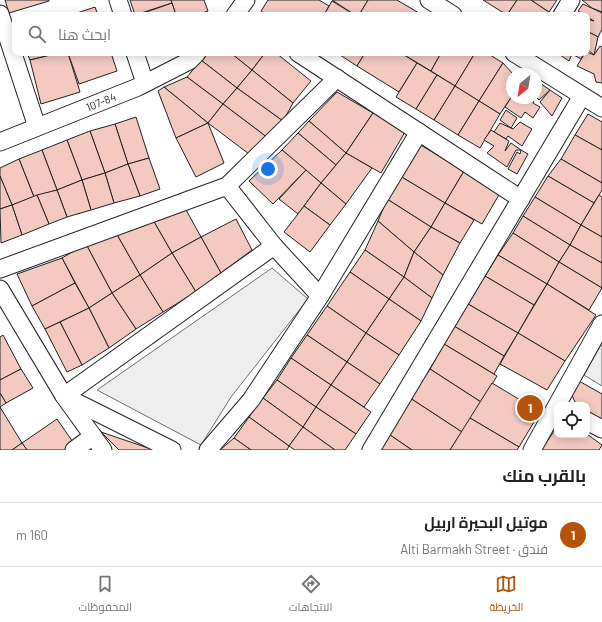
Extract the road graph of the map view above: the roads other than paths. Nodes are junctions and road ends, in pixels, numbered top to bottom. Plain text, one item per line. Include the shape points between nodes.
1 (118, 0) edge
2 (429, 0) edge
3 (571, 0) edge
4 (121, 12) edge
5 (448, 12) edge
6 (564, 12) edge
7 (0, 14) edge
8 (12, 51) edge
9 (14, 56) edge
10 (136, 56) edge
11 (194, 56) edge
12 (303, 56) edge
13 (525, 56) edge
14 (536, 59) edge
15 (336, 78) junction
16 (145, 83) junction
17 (582, 96) junction
18 (602, 108) edge
19 (37, 127) junction
20 (419, 132) junction
21 (0, 142) edge
22 (227, 186) junction
23 (521, 199) junction
24 (274, 246) junction
25 (0, 269) edge
26 (0, 289) edge
27 (320, 296) junction
28 (602, 324) edge
29 (64, 396) junction
30 (559, 402) edge
31 (554, 411) edge
32 (93, 436) junction
33 (74, 450) edge
34 (103, 450) edge
35 (172, 450) edge
36 (208, 450) edge
37 (371, 450) edge
38 (532, 450) edge

1 - 4 street
2 - 5 street
3 - 6 street
7 - 8 street
9 - 19 street
10 - 16 street
11 - 16 street, 107-84
12 - 15 street
13 - 14 street
14 - 17 street
15 - 20 street
15 - 22 street
16 - 19 street, 107-84
17 - 18 street
17 - 23 street
19 - 21 street, 107-84
20 - 23 street
20 - 27 street
22 - 24 street
22 - 25 street
23 - 37 street
24 - 27 street
24 - 29 street
26 - 29 street
27 - 36 street via 250,400
28 - 30 street
29 - 32 street
29 - 35 street
31 - 38 street
32 - 33 street
32 - 34 street

